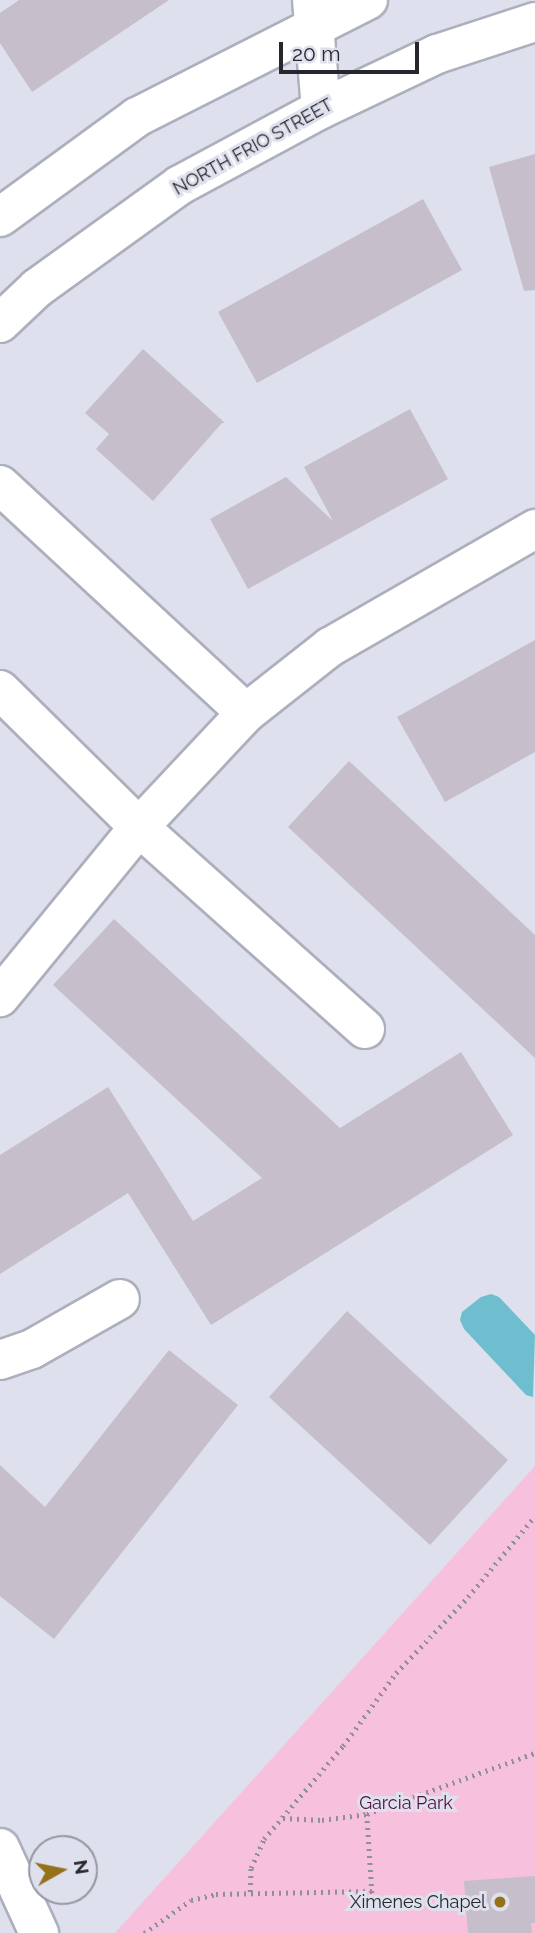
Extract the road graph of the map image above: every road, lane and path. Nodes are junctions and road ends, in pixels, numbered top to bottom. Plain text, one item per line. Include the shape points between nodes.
1 (368, 0) edge
2 (313, 13) edge
3 (535, 22) edge
4 (321, 109) junction
5 (0, 216) edge
6 (0, 323) edge
7 (0, 485) edge
8 (535, 528) edge
9 (0, 690) edge
10 (246, 713) junction
11 (139, 827) junction
12 (0, 997) edge
13 (365, 1029) dead end
14 (120, 1299) dead end
15 (0, 1360) edge
16 (535, 1516) edge
17 (535, 1753) edge
18 (367, 1814) junction
19 (282, 1818) junction
20 (0, 1848) edge
21 (372, 1891) junction
22 (250, 1892) junction
23 (373, 1907) dead end
24 (39, 1933) edge
25 (144, 1933) edge

1 - 2 main road
2 - 4 main road
2 - 5 main road via 137,117
3 - 4 main road, NORTH FRIO STREET via 437,54
4 - 6 main road, NORTH FRIO STREET via 180,185 37,288
7 - 10 main road
8 - 10 main road via 330,647
9 - 11 main road
10 - 11 main road
11 - 12 main road
11 - 13 main road
14 - 15 main road via 32,1349
16 - 19 path via 468,1597 396,1673 344,1745
17 - 18 path
18 - 19 path via 322,1821
18 - 21 path
19 - 22 path via 264,1839 251,1868
20 - 24 main road
21 - 22 path
21 - 23 path
22 - 25 path via 191,1900

